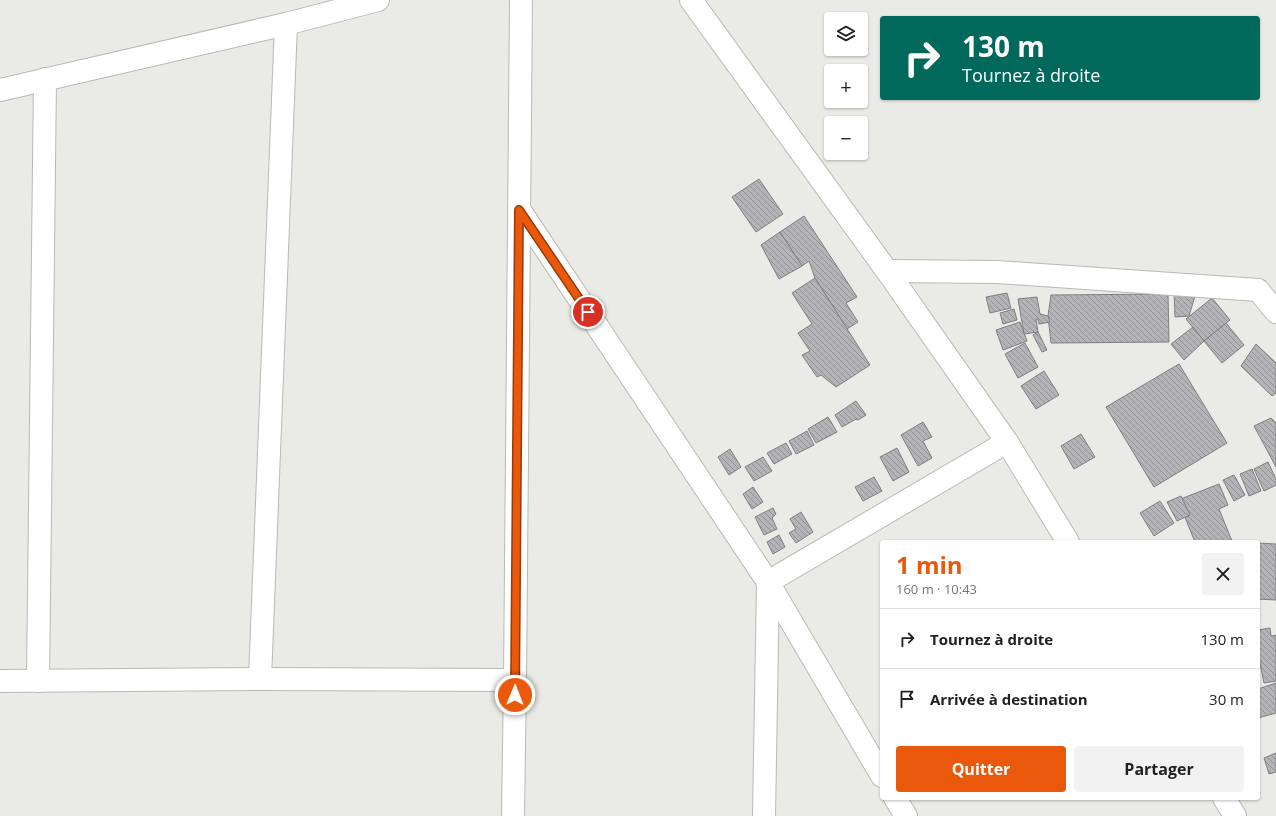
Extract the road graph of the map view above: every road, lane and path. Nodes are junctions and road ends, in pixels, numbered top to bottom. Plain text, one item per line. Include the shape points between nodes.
1 (378, 0) edge
2 (521, 0) edge
3 (691, 0) edge
4 (286, 24) junction
5 (45, 79) junction
6 (0, 90) edge
7 (519, 210) junction
8 (888, 271) junction
9 (1276, 312) edge
10 (1007, 442) junction
11 (1067, 540) edge
12 (768, 582) junction
13 (260, 679) junction
14 (515, 680) junction
15 (0, 681) edge
16 (38, 681) junction
17 (880, 773) edge
18 (896, 800) edge
19 (1225, 800) edge
20 (513, 816) edge
21 (764, 816) edge
22 (906, 816) edge
23 (1235, 816) edge

1 - 4 street
2 - 7 street
3 - 8 street
4 - 5 street
4 - 13 street
5 - 6 street
5 - 16 street
7 - 12 street
7 - 14 street
8 - 9 street via 997,272 1258,290
8 - 10 street
10 - 11 street
10 - 12 street
12 - 17 street
12 - 21 street
13 - 14 street
13 - 16 street
14 - 20 street
15 - 16 street
18 - 22 street
19 - 23 street

